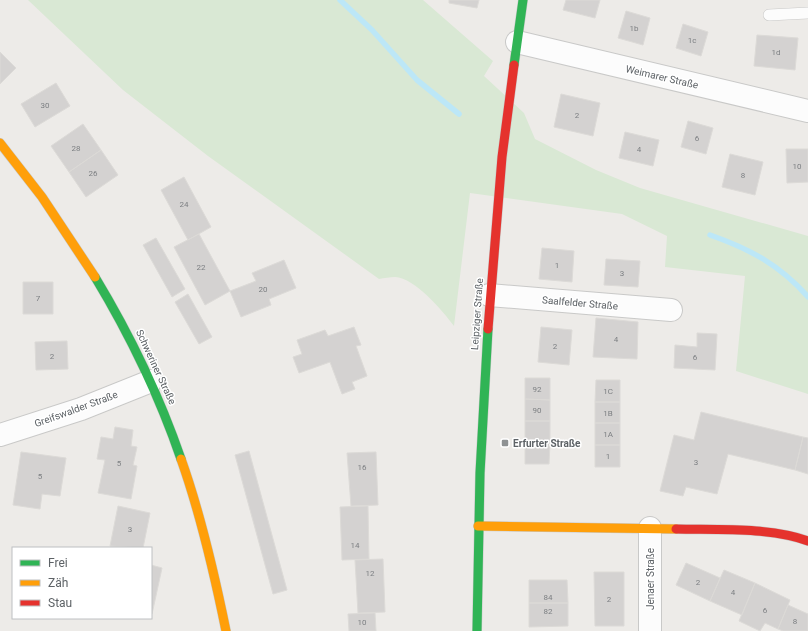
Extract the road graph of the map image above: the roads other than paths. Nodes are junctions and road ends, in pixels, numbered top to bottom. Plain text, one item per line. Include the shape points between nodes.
1 (523, 0) edge
2 (808, 13) edge
3 (769, 15) dead end
4 (517, 42) junction
5 (808, 111) edge
6 (0, 143) edge
7 (489, 295) junction
8 (671, 310) dead end
9 (151, 381) junction
10 (0, 435) edge
11 (478, 526) junction
12 (650, 528) junction
13 (808, 541) edge
14 (226, 631) edge
15 (477, 631) edge
16 (650, 631) edge

1 - 4 street, Leipziger Straße
2 - 3 lane
4 - 5 street, Weimarer Straße
4 - 7 street, Leipziger Straße via 499,186
6 - 9 street, Schweriner Straße via 58,219 103,288
7 - 8 street, Saalfelder Straße
7 - 11 street, Leipziger Straße
9 - 10 street, Greifswalder Straße via 81,409
9 - 14 street, Schweriner Straße via 181,451 195,496
11 - 12 street
11 - 15 street, Leipziger Straße
12 - 13 street via 772,534
12 - 16 street, Jenaer Straße

